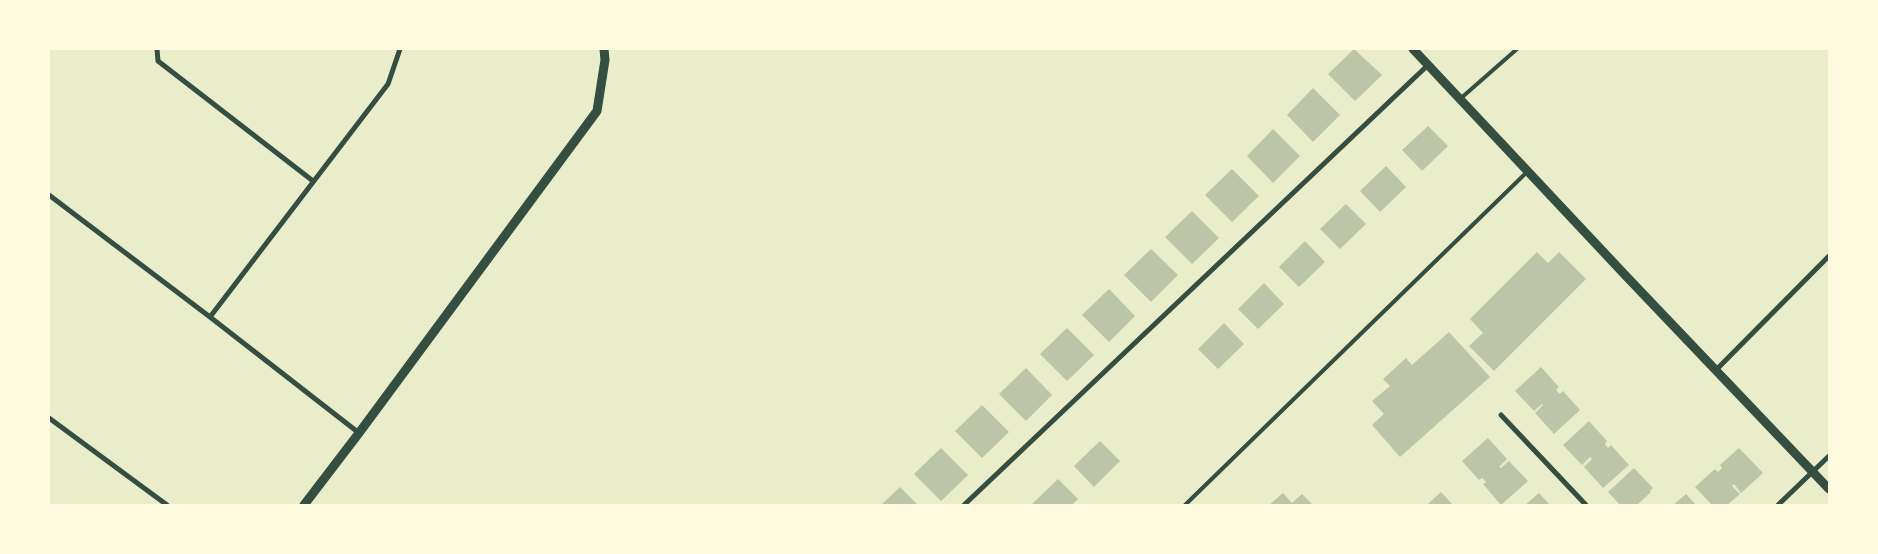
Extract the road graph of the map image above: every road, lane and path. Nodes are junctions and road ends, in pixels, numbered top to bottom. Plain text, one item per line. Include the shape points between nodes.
1 (157, 49) edge
2 (400, 49) edge
3 (604, 49) edge
4 (1413, 49) edge
5 (1517, 49) edge
6 (1428, 65) junction
7 (1460, 99) junction
8 (1528, 171) junction
9 (313, 181) junction
10 (49, 195) edge
11 (1829, 256) edge
12 (210, 317) junction
13 (1716, 370) junction
14 (1501, 415) dead end
15 (49, 418) edge
16 (359, 434) junction
17 (1829, 456) edge
18 (1813, 471) junction
19 (1829, 489) edge
20 (167, 505) edge
21 (304, 505) edge
22 (964, 505) edge
23 (1185, 505) edge
24 (1586, 505) edge
25 (1778, 505) edge

1 - 9 street via 158,61
2 - 9 street via 388,84
3 - 16 street via 597,111
4 - 6 street
5 - 7 lane
6 - 7 street
6 - 22 street
7 - 8 street
8 - 13 street
8 - 23 lane
9 - 12 street
10 - 12 street
11 - 13 street
12 - 16 street
13 - 18 street
14 - 24 street
15 - 20 street
16 - 21 street
17 - 18 street
18 - 19 street
18 - 25 street

